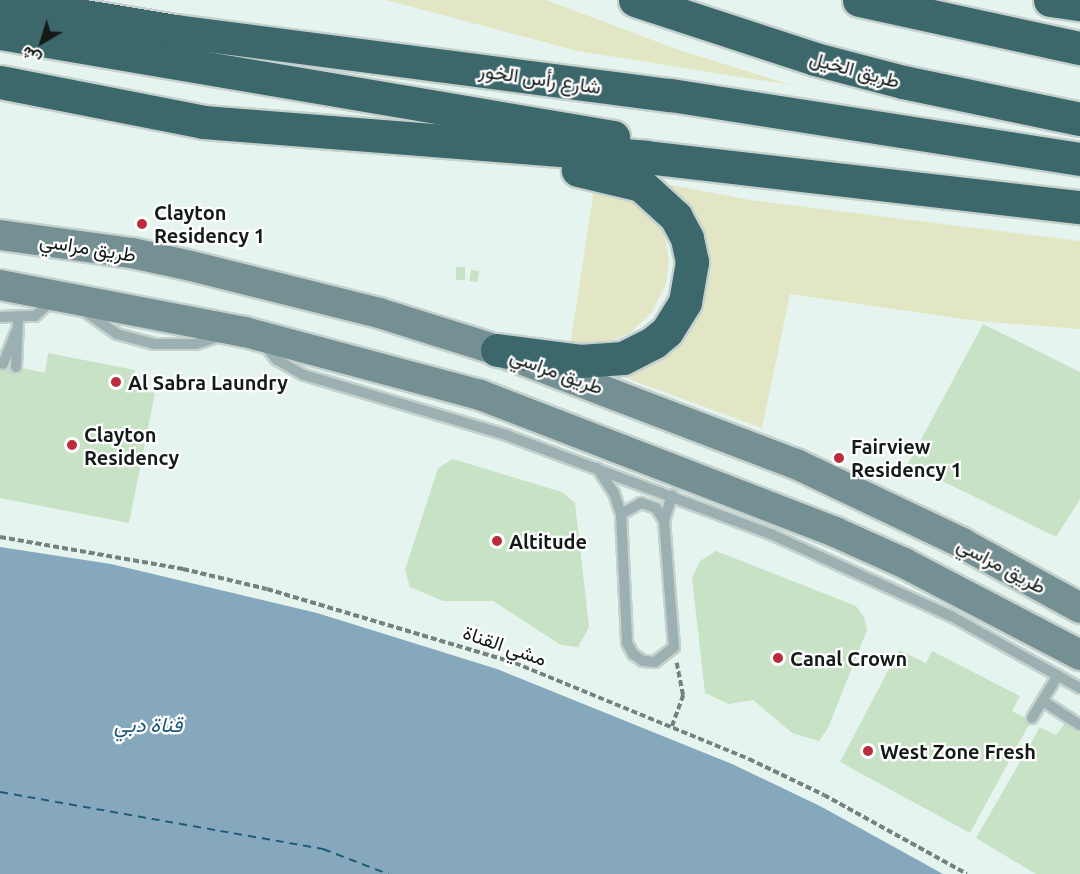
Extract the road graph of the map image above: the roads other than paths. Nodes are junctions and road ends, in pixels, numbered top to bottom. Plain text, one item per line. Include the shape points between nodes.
1 (635, 0) edge
2 (859, 0) edge
3 (1050, 0) edge
4 (0, 2) edge
5 (1080, 4) edge
6 (0, 33) edge
7 (1080, 48) edge
8 (0, 82) edge
9 (1080, 119) edge
10 (388, 140) junction
11 (646, 157) junction
12 (1080, 159) edge
13 (1080, 207) edge
14 (0, 235) edge
15 (0, 285) edge
16 (64, 295) junction
17 (0, 317) edge
18 (18, 319) junction
19 (16, 331) junction
20 (246, 332) junction
21 (497, 350) junction
22 (3, 364) dead end
23 (15, 367) dead end
24 (595, 465) junction
25 (672, 495) junction
26 (621, 514) junction
27 (664, 521) junction
28 (957, 604) junction
29 (1080, 608) edge
30 (1080, 656) edge
31 (1058, 675) junction
32 (1080, 688) edge
33 (1043, 700) junction
34 (1032, 718) dead end
35 (1080, 725) edge

1 - 9 highway, طريق الخيل via 815,59 969,97
2 - 7 highway
3 - 5 highway
4 - 12 highway, شارع رأس الخور via 671,95
6 - 11 highway via 598,134 628,143
8 - 10 highway via 204,122
10 - 11 highway
10 - 21 highway via 412,151 438,156 619,177 641,185 676,217 689,246 690,286 677,317 654,342 623,358 605,361
11 - 13 highway
14 - 21 street, طريق مراسي via 112,249 191,266 379,313
15 - 16 street
16 - 18 lane via 42,312
16 - 20 street
17 - 18 lane
18 - 19 lane
19 - 22 lane
19 - 23 lane
20 - 24 lane via 297,372
20 - 28 street via 366,362 534,414 765,502
21 - 29 street, طريق مراسي via 796,464 962,543
24 - 25 lane
24 - 26 lane via 609,483
25 - 27 lane
25 - 28 lane
26 - 27 lane via 633,504 649,504
26 - 27 lane via 627,643 633,654 655,662 674,647
28 - 30 street
28 - 31 lane
31 - 32 lane
31 - 33 lane
33 - 34 lane
33 - 35 lane

